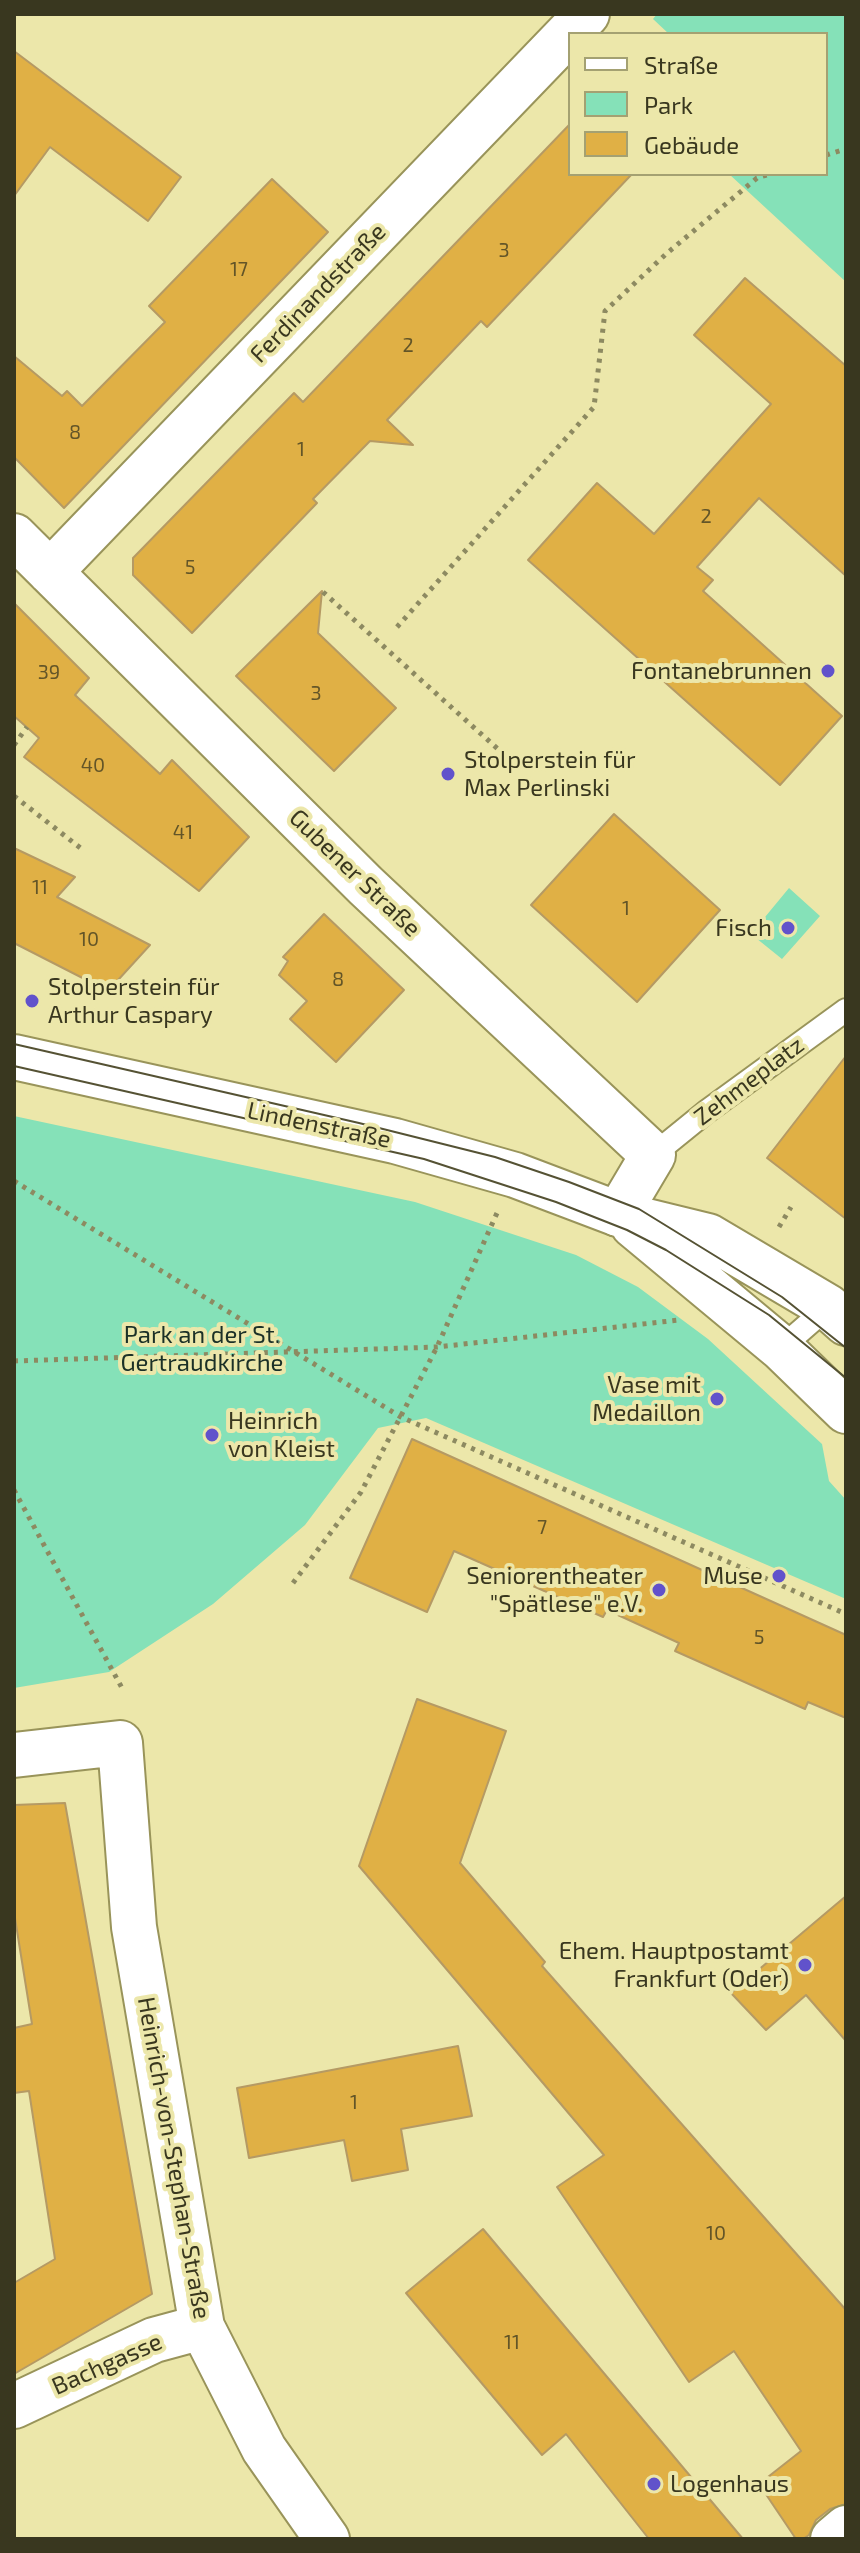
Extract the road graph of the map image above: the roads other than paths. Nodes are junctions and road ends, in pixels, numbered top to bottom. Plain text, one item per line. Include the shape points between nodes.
1 (587, 14) edge
2 (570, 32) edge
3 (568, 34) edge
4 (14, 536) edge
5 (50, 572) junction
6 (846, 1010) edge
7 (14, 1057) edge
8 (653, 1155) junction
9 (618, 1214) junction
10 (840, 1311) edge
11 (781, 1348) junction
12 (846, 1411) edge
13 (14, 1755) edge
14 (202, 2327) junction
15 (14, 2406) edge
16 (846, 2528) edge
17 (327, 2539) edge
18 (833, 2539) edge

1 - 2 street, Ferdinandstraße
3 - 5 street, Ferdinandstraße
4 - 5 street, Gubener Straße
5 - 8 street, Gubener Straße via 366,886
6 - 8 lane, Zehmeplatz
7 - 9 street, Lindenstraße via 395,1141 515,1175
8 - 9 street
9 - 10 street, Lindenstraße via 708,1236
9 - 11 street, Lindenstraße
10 - 11 lane
11 - 12 street, Lindenstraße
13 - 14 street, Heinrich-von-Stephan-Straße via 120,1743 134,1927
14 - 15 street, Bachgasse via 154,2340
14 - 17 street, Heinrich-von-Stephan-Straße via 264,2449
16 - 18 street

